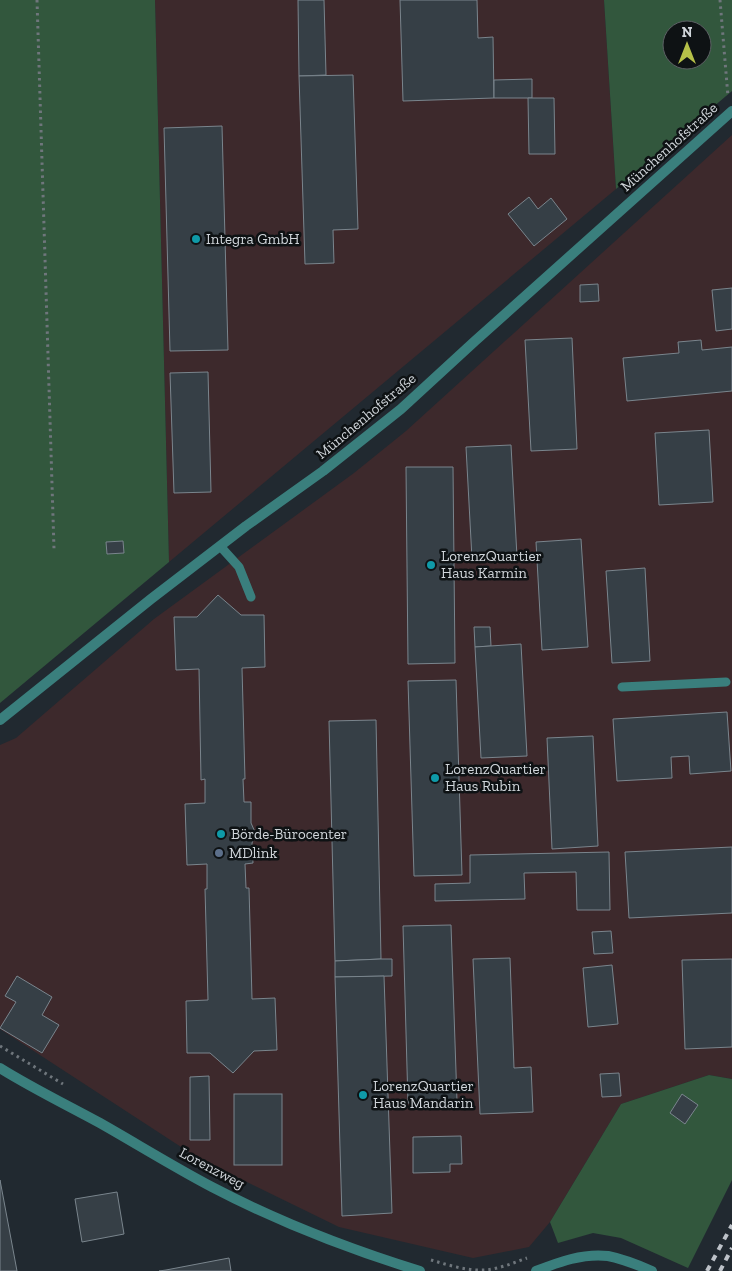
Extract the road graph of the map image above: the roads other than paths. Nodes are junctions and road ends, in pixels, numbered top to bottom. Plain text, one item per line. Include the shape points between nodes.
1 (731, 112) edge
2 (220, 546) junction
3 (251, 597) dead end
4 (726, 682) dead end
5 (622, 687) dead end
6 (0, 720) edge
7 (0, 1068) edge
8 (420, 1271) edge
9 (536, 1271) edge
10 (652, 1271) edge

1 - 2 street, Münchenhofstraße via 401,408 323,471
2 - 3 lane via 239,567
2 - 6 street, Münchenhofstraße
4 - 5 lane
7 - 8 street, Lorenzweg via 232,1197 319,1236
9 - 10 street via 568,1260 608,1256

